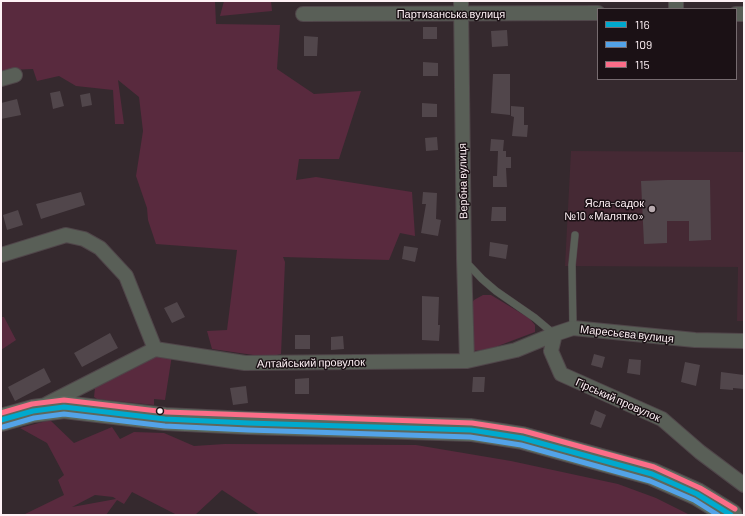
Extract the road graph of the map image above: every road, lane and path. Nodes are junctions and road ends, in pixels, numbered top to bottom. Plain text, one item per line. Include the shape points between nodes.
1 (461, 8) edge
2 (597, 13) edge
3 (303, 14) dead end
4 (16, 75) dead end
5 (1, 79) edge
6 (575, 235) dead end
7 (1, 255) edge
8 (464, 260) junction
9 (574, 328) junction
10 (555, 334) junction
11 (744, 341) edge
12 (155, 349) junction
13 (467, 361) junction
14 (33, 411) junction
15 (1, 420) edge
16 (744, 485) edge
17 (731, 515) edge

1 - 2 street, Партизанська вулиця
1 - 3 street, Партизанська вулиця
1 - 8 street, Вербна вулиця
4 - 5 street
6 - 9 lane via 572,265
7 - 12 street via 66,236 84,239 100,248 126,276
8 - 10 lane via 496,291
8 - 13 street, Вербна вулиця
9 - 10 street, Маресьєва вулиця
9 - 11 street, Маресьєва вулиця via 695,340
10 - 13 street, Маресьєва вулиця via 516,350
10 - 16 street, Гірський провулок via 551,351 561,374 662,419
12 - 13 street, Алтайський провулок via 246,363
12 - 14 street
14 - 15 main road
14 - 17 main road via 64,407 164,419 471,430 522,438 652,474 696,494

